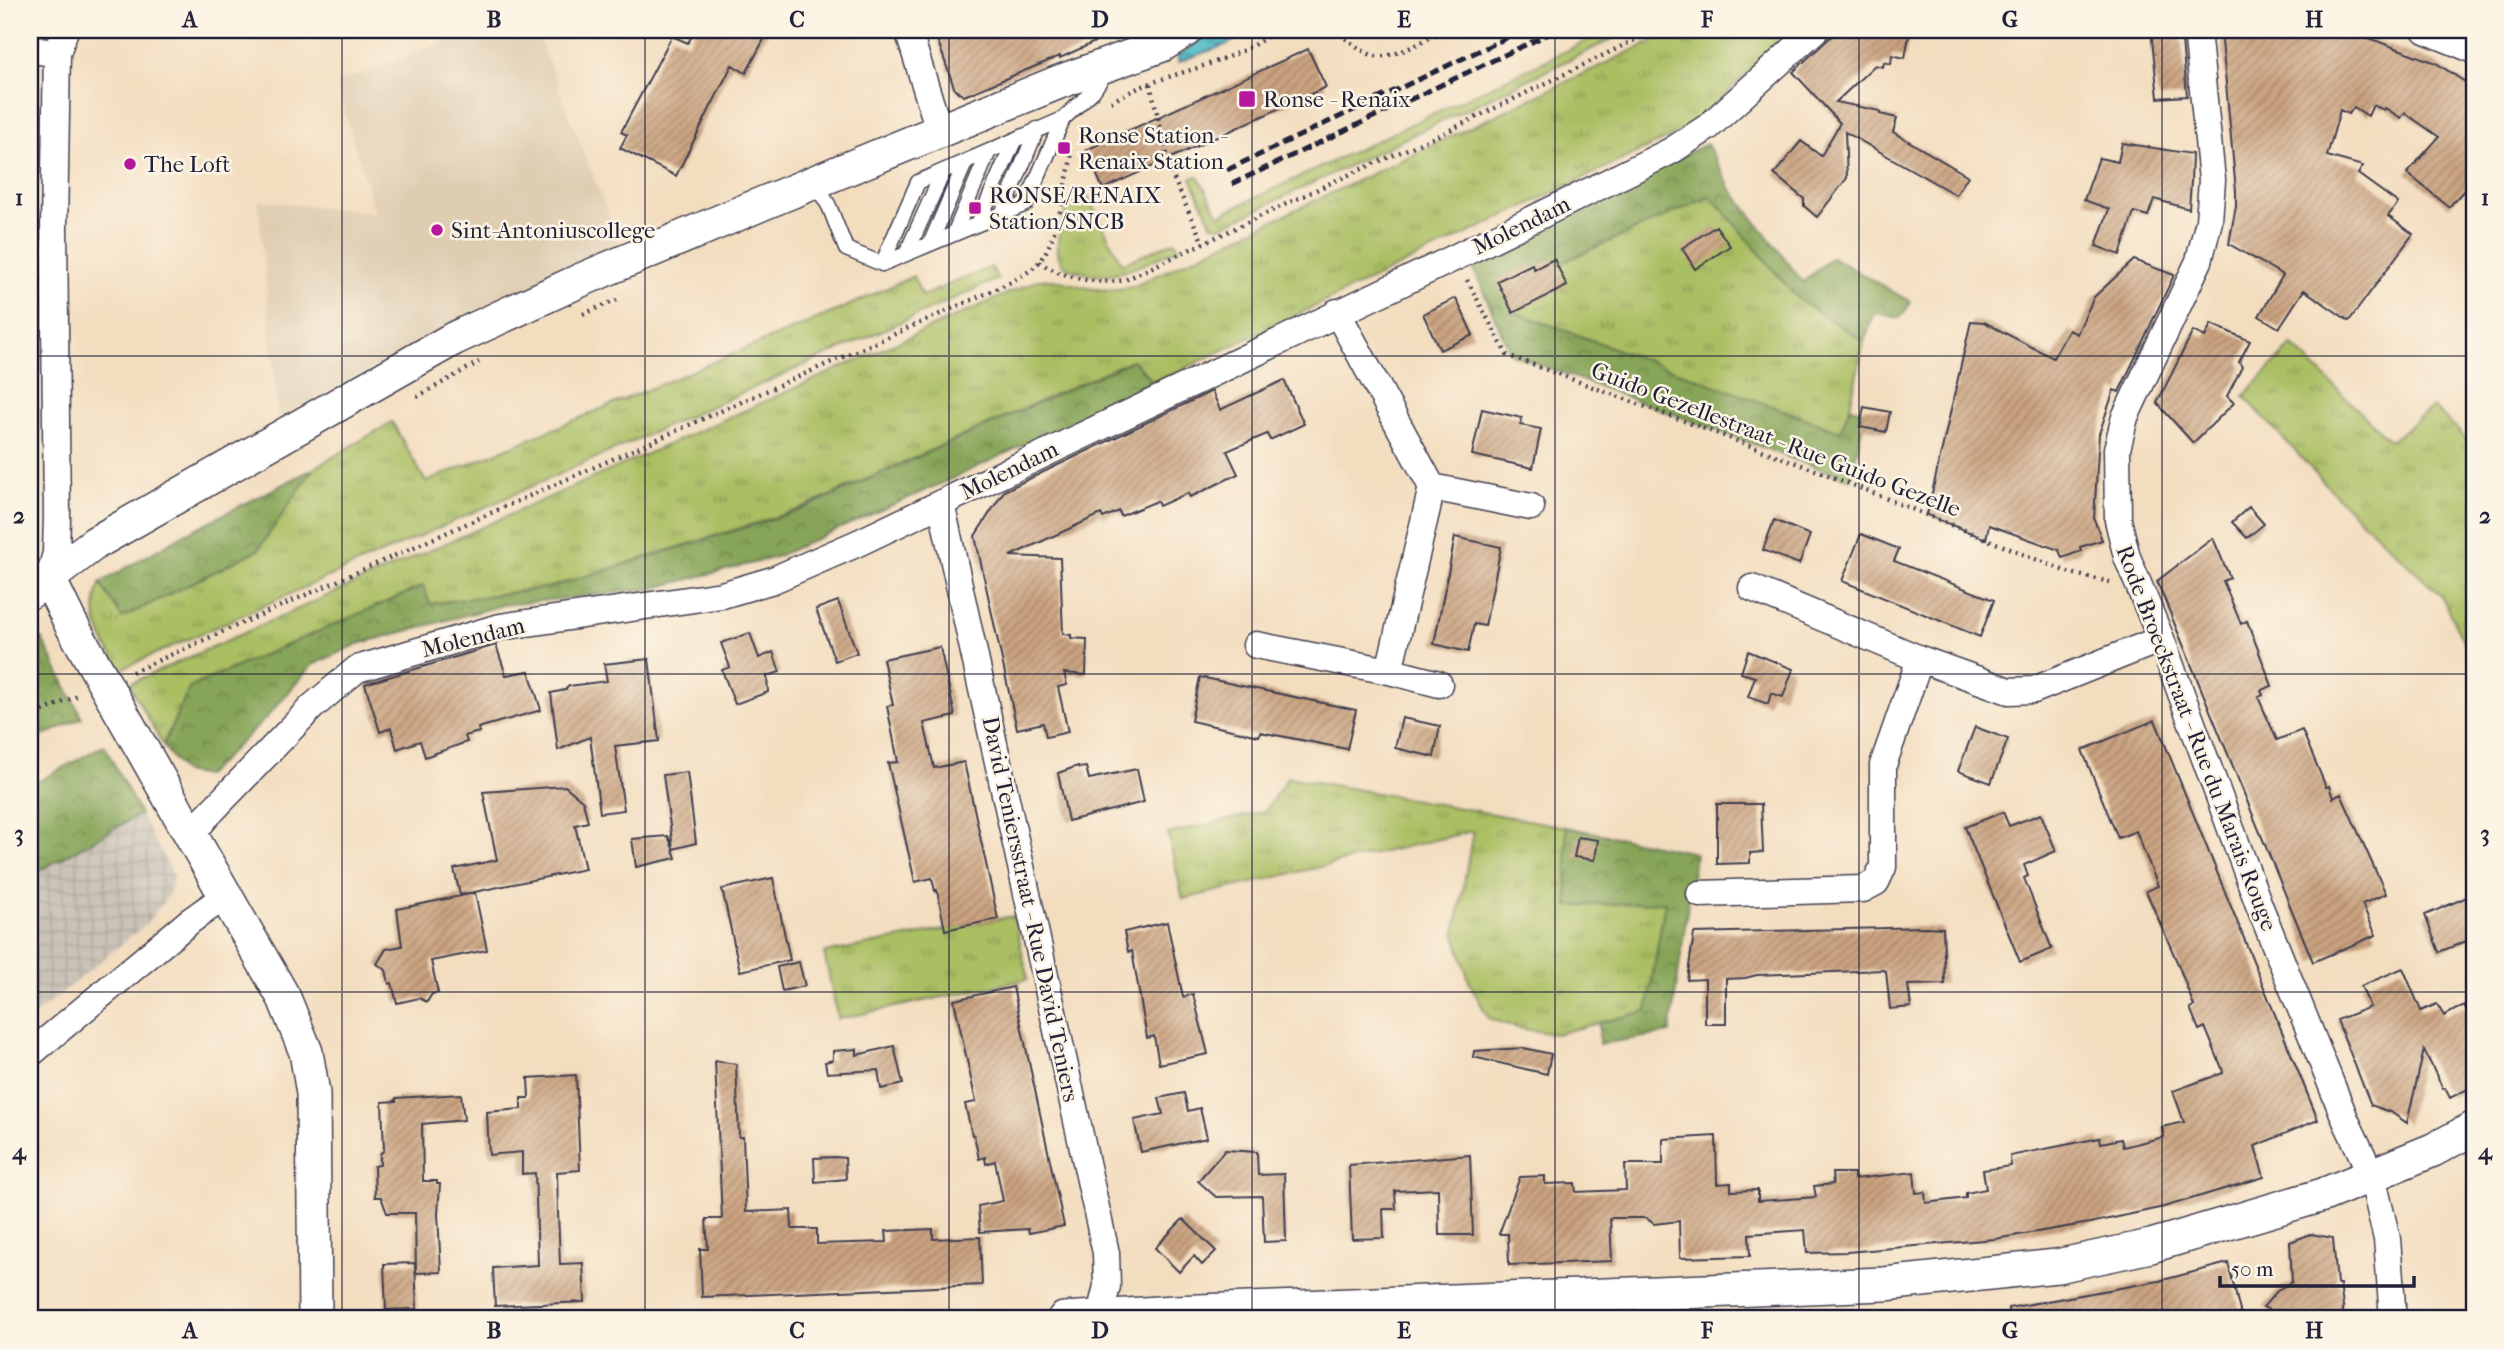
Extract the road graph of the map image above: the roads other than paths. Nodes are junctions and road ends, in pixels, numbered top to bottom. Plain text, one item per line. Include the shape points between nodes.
1 (908, 30) edge
2 (1186, 30) edge
3 (1815, 30) edge
4 (2197, 30) edge
5 (2425, 30) edge
6 (61, 41) edge
7 (30, 50) edge
8 (2474, 50) edge
9 (1111, 65) junction
10 (1063, 119) junction
11 (1037, 129) junction
12 (939, 130) junction
13 (1014, 141) junction
14 (989, 152) junction
15 (966, 161) junction
16 (943, 172) junction
17 (815, 183) junction
18 (1002, 214) junction
19 (978, 224) junction
20 (954, 234) junction
21 (930, 244) junction
22 (906, 254) junction
23 (882, 264) junction
24 (1337, 312) junction
25 (1432, 487) junction
26 (941, 503) junction
27 (1531, 507) dead end
28 (40, 585) edge
29 (1752, 588) dead end
30 (2161, 639) junction
31 (1256, 645) dead end
32 (1920, 659) junction
33 (1389, 671) junction
34 (1439, 684) dead end
35 (191, 835) junction
36 (1700, 894) dead end
37 (225, 896) junction
38 (30, 1054) edge
39 (2474, 1128) edge
40 (2372, 1176) junction
41 (1099, 1317) edge
42 (315, 1319) edge
43 (1064, 1319) edge
44 (2393, 1319) edge

1 - 12 street
2 - 9 street
3 - 24 street, Molendam via 1708,127 1671,152
4 - 30 street, Rode Broeckstraat - Rue du Marais Rouge via 2212,180 2208,221 2199,261 2125,417 2117,449 2118,520 2127,557
5 - 8 street
6 - 7 street
6 - 28 street via 54,228 56,552
9 - 10 lane via 1093,91
9 - 12 street
10 - 11 lane
10 - 18 lane via 1026,204
11 - 13 lane
11 - 18 lane
12 - 17 street
13 - 14 lane
13 - 19 lane
14 - 15 lane
14 - 20 lane
15 - 16 lane
15 - 21 lane
16 - 22 lane
16 - 23 lane via 918,182
17 - 23 lane via 846,249
17 - 28 street via 581,280 453,339 95,543
18 - 19 lane
19 - 20 lane
20 - 21 lane
21 - 22 lane
22 - 23 lane
24 - 25 street
24 - 26 street, Molendam
25 - 27 street
25 - 33 street
26 - 35 street, Molendam via 773,580 722,595 500,627 357,669 312,707
26 - 41 street, David Teniersstraat - Rue David Teniers via 1106,1253 1108,1286
28 - 35 street, bridge via 71,624
29 - 32 street
30 - 32 street via 2034,690 2009,691
30 - 40 street, Rode Broeckstraat - Rue du Marais Rouge via 2259,905
31 - 33 street
32 - 36 street via 1883,765 1883,867 1876,882 1863,890
33 - 34 street
35 - 37 street
37 - 38 street
37 - 42 street via 284,998 306,1052 313,1093
39 - 40 street
40 - 41 street via 2151,1246 2057,1266 1884,1284
40 - 44 street, Rode Broeckstraat - Rue du Marais Rouge via 2387,1239
41 - 43 street

